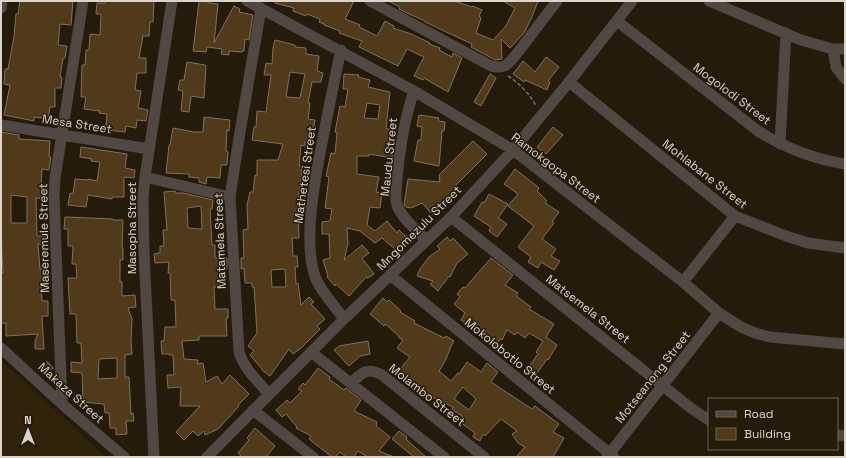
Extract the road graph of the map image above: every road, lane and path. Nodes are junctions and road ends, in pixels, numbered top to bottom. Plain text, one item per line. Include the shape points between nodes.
1 (2, 1) edge
2 (84, 1) edge
3 (172, 1) edge
4 (248, 1) edge
5 (370, 1) edge
6 (557, 1) edge
7 (632, 1) edge
8 (709, 1) edge
9 (267, 7) edge
10 (1, 8) edge
11 (616, 21) junction
12 (786, 34) junction
13 (833, 48) junction
14 (845, 49) edge
15 (341, 50) junction
16 (504, 67) junction
17 (845, 79) edge
18 (569, 82) junction
19 (414, 91) junction
20 (540, 117) junction
21 (1, 125) edge
22 (63, 134) junction
23 (780, 144) junction
24 (149, 149) junction
25 (513, 150) junction
26 (845, 164) edge
27 (145, 177) junction
28 (230, 197) junction
29 (735, 216) junction
30 (451, 217) junction
31 (426, 240) junction
32 (845, 248) edge
33 (390, 275) junction
34 (683, 282) junction
35 (719, 313) junction
36 (344, 319) junction
37 (845, 344) edge
38 (1, 348) edge
39 (311, 352) junction
40 (351, 382) junction
41 (664, 386) junction
42 (269, 394) junction
43 (62, 404) junction
44 (253, 410) junction
45 (708, 419) edge
46 (610, 456) edge
47 (124, 457) edge
48 (154, 457) edge
49 (207, 457) edge
50 (313, 457) edge
51 (444, 457) edge
52 (484, 457) edge

1 - 10 street
2 - 22 street, Maseremule Street
3 - 24 street, Masopha Street
4 - 9 street, Ramokgopa Street
5 - 16 street via 491,66
6 - 16 street
7 - 11 street, Mngomezulu Street
8 - 12 street
9 - 15 street, Ramokgopa Street
9 - 28 street, Matamela Street via 239,138
11 - 18 street, Mngomezulu Street
11 - 23 street, Mogolodi Street via 758,131
12 - 13 street
12 - 23 street
13 - 14 street
13 - 17 street via 836,67
15 - 19 street, Ramokgopa Street
15 - 36 street, Mathetesi Street via 317,168 310,236 316,279
16 - 20 path via 505,74 532,99
18 - 20 street, Mngomezulu Street
18 - 29 street, Mohlabane Street
19 - 25 street, Ramokgopa Street
19 - 31 street, Maudu Street via 407,110 396,199 404,217
20 - 25 street, Mngomezulu Street
21 - 22 street, Mesa Street
22 - 24 street, Mesa Street
22 - 43 street, Maseremule Street via 54,196
23 - 26 street, Mogolodi Street via 814,157
24 - 27 street, Masopha Street
25 - 30 street, Mngomezulu Street
25 - 34 street, Ramokgopa Street
27 - 28 street
27 - 48 street, Masopha Street via 144,253
28 - 42 street, Matamela Street via 239,352 248,371
29 - 32 street, Mohlabane Street via 808,243
29 - 34 street
30 - 31 street, Mngomezulu Street
30 - 41 street, Matsemela Street
31 - 33 street, Mngomezulu Street
33 - 36 street, Mngomezulu Street
33 - 46 street, Mokolobotlo Street
34 - 35 street, Ramokgopa Street
35 - 37 street, Ramokgopa Street via 741,327 770,337
35 - 41 street, Motseanong Street
36 - 39 street, Mngomezulu Street
38 - 43 street, Makaza Street
39 - 40 street
39 - 42 street, Mngomezulu Street
40 - 51 street
40 - 52 street, Molambo Street via 362,372 375,371
41 - 45 street, Matsemela Street
41 - 46 street, Motseanong Street
42 - 44 street, Mngomezulu Street
43 - 47 street, Makaza Street
44 - 49 street, Mngomezulu Street
44 - 50 street

